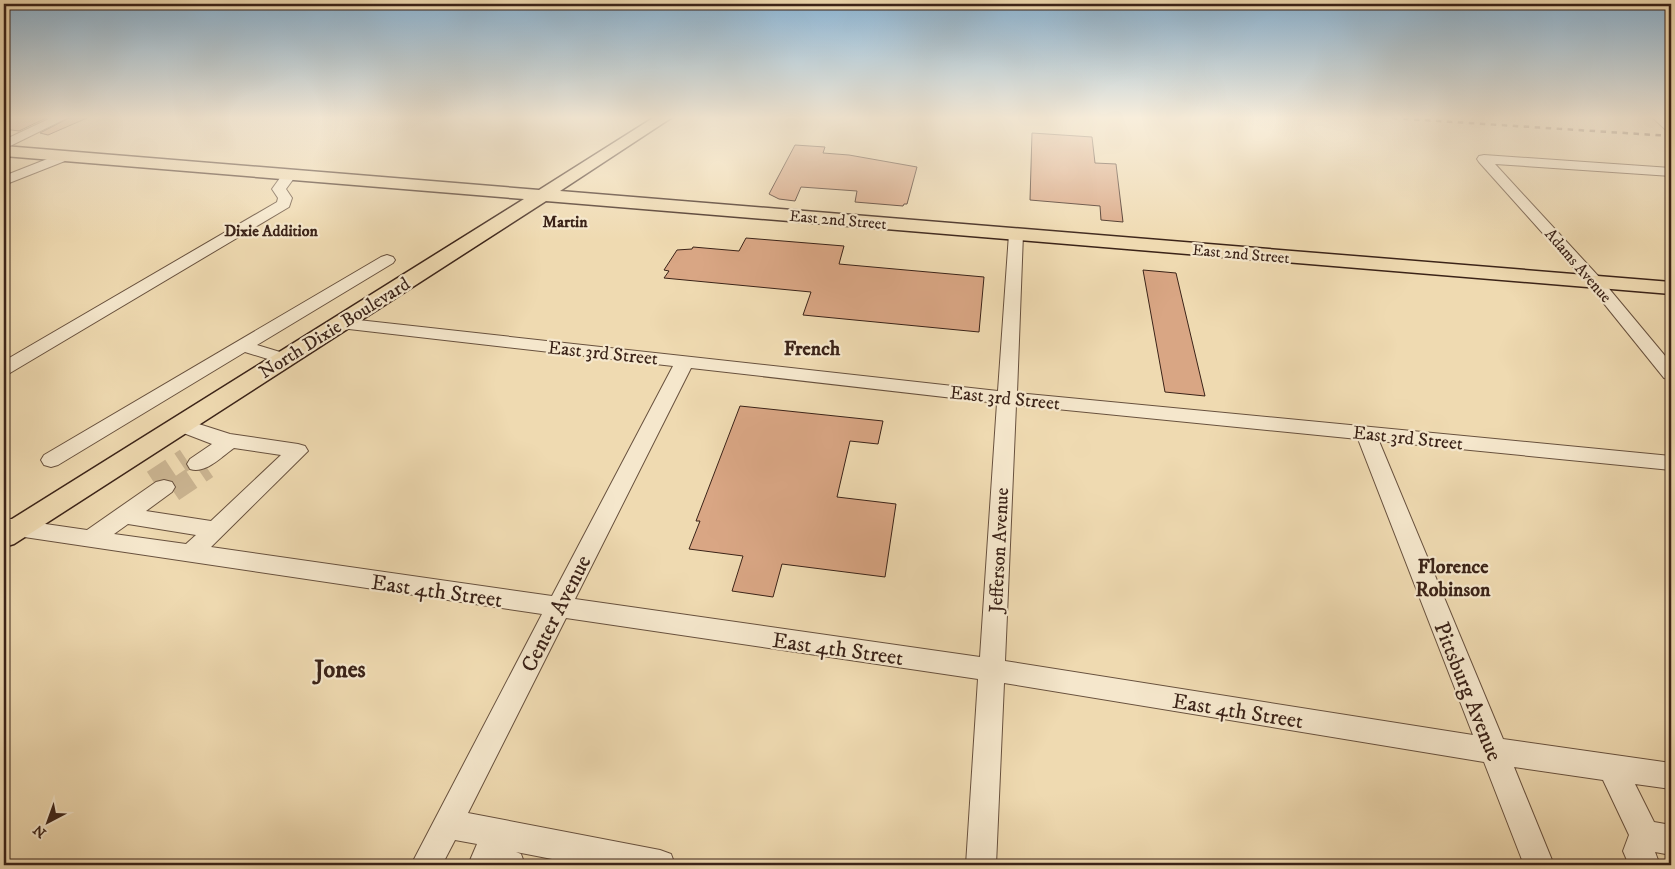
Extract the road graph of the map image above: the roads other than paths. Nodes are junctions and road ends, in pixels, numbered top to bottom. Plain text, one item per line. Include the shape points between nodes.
1 (60, 159) edge
2 (98, 159) edge
3 (601, 159) edge
4 (4, 171) edge
5 (1671, 172) edge
6 (21, 174) junction
7 (290, 174) junction
8 (4, 181) edge
9 (544, 195) junction
10 (1016, 234) junction
11 (387, 260) dead end
12 (1595, 282) junction
13 (1671, 288) edge
14 (340, 323) junction
15 (243, 346) junction
16 (284, 359) junction
17 (685, 362) junction
18 (4, 369) edge
19 (1671, 374) edge
20 (1006, 398) junction
21 (180, 424) junction
22 (1366, 433) junction
23 (222, 442) junction
24 (51, 460) dead end
25 (1671, 463) edge
26 (197, 464) tunnel mouth
27 (163, 486) tunnel mouth
28 (128, 512) junction
29 (8, 530) edge
30 (216, 530) junction
31 (90, 539) junction
32 (190, 554) junction
33 (558, 608) junction
34 (992, 670) junction
35 (1493, 751) junction
36 (1612, 768) junction
37 (1671, 776) edge
38 (447, 824) junction
39 (1658, 838) edge
40 (494, 856) edge
41 (426, 865) edge
42 (657, 865) edge
43 (982, 865) edge
44 (1539, 865) edge
45 (1645, 865) edge

1 - 6 street
2 - 7 main road, East 2nd Street
3 - 9 main road, North Dixie Boulevard
4 - 6 street
5 - 12 street, Adams Avenue via 1484,159
6 - 8 street
7 - 9 main road, East 2nd Street
7 - 18 street via 279,189 285,198 284,204
9 - 10 main road, East 2nd Street
9 - 14 main road, North Dixie Boulevard
10 - 12 main road, East 2nd Street
10 - 20 street, Jefferson Avenue
11 - 15 street
12 - 13 main road, East 2nd Street
12 - 19 street, Adams Avenue
14 - 16 main road, North Dixie Boulevard
14 - 17 street, East 3rd Street
15 - 16 street
15 - 24 street
16 - 21 main road, North Dixie Boulevard
17 - 20 street, East 3rd Street
17 - 33 street, Center Avenue
20 - 22 street, East 3rd Street
20 - 34 street, Jefferson Avenue
21 - 23 street
21 - 29 main road, North Dixie Boulevard
22 - 25 street, East 3rd Street
22 - 35 street, Pittsburg Avenue
23 - 26 street via 216,461
23 - 30 street via 298,451
27 - 28 street
28 - 30 street
28 - 31 street
29 - 31 street, East 4th Street
30 - 32 street
31 - 32 street, East 4th Street
32 - 33 street, East 4th Street
33 - 34 street, East 4th Street
33 - 38 street, Center Avenue
34 - 35 street, East 4th Street
34 - 43 street, Jefferson Avenue
35 - 36 street, East 4th Street
35 - 44 street, Pittsburg Avenue
36 - 37 street, East 4th Street
36 - 39 street
38 - 40 street
38 - 41 street, Center Avenue
39 - 45 street via 1638,851
40 - 42 street

